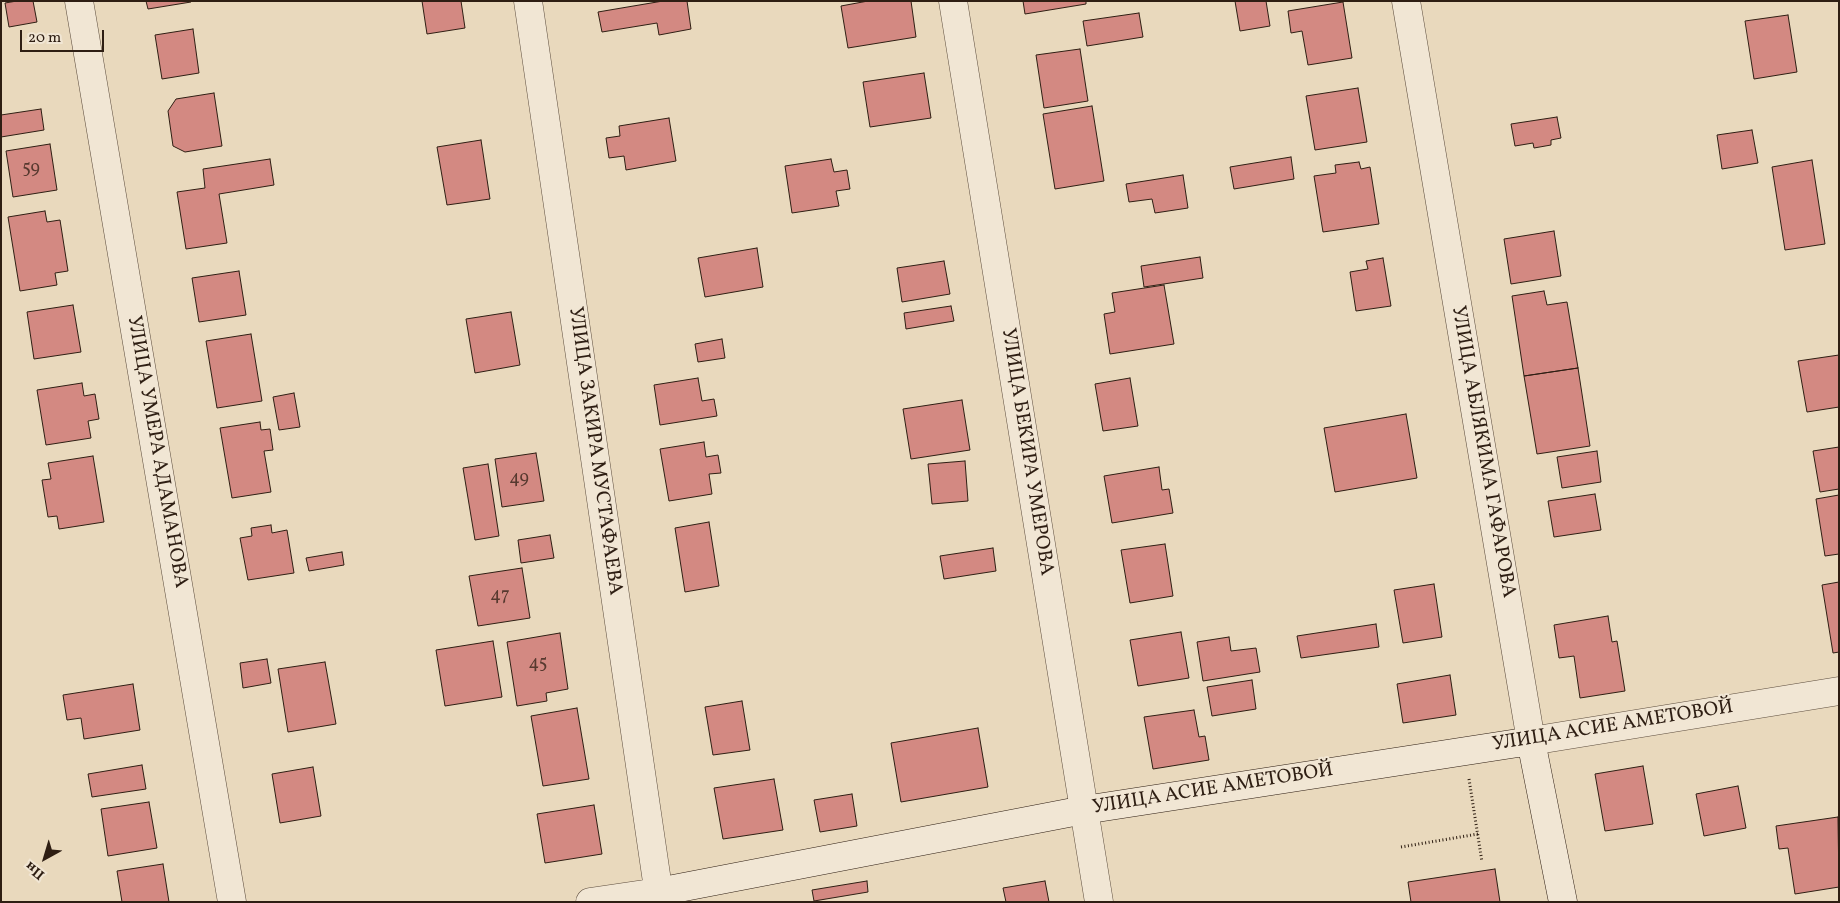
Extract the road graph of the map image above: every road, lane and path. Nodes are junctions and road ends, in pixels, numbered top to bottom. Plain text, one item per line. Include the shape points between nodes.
1 (79, 1) edge
2 (528, 1) edge
3 (953, 1) edge
4 (1406, 1) edge
5 (1839, 691) edge
6 (1531, 741) junction
7 (1469, 776) dead end
8 (1084, 810) junction
9 (1478, 834) junction
10 (1401, 847) dead end
11 (1482, 862) dead end
12 (659, 897) edge
13 (232, 902) edge
14 (590, 902) edge
15 (1099, 902) edge
16 (1563, 902) edge

1 - 13 street, УЛИЦА УМЕРА АДАМАНОВА
2 - 12 street, УЛИЦА ЗАКИРА МУСТАФАЕВА
3 - 8 street, УЛИЦА БЕКИРА УМЕРОВА
4 - 6 street, УЛИЦА АБЛЯКИМА ГАФАРОВА
5 - 6 street, УЛИЦА АСИЕ АМЕТОВОЙ
6 - 8 street, УЛИЦА АСИЕ АМЕТОВОЙ
6 - 16 street, УЛИЦА АБЛЯКИМА ГАФАРОВА
7 - 9 path
8 - 12 street, УЛИЦА АСИЕ АМЕТОВОЙ
8 - 15 street, УЛИЦА БЕКИРА УМЕРОВА
9 - 10 path
9 - 11 path
12 - 14 street, УЛИЦА АСИЕ АМЕТОВОЙ

